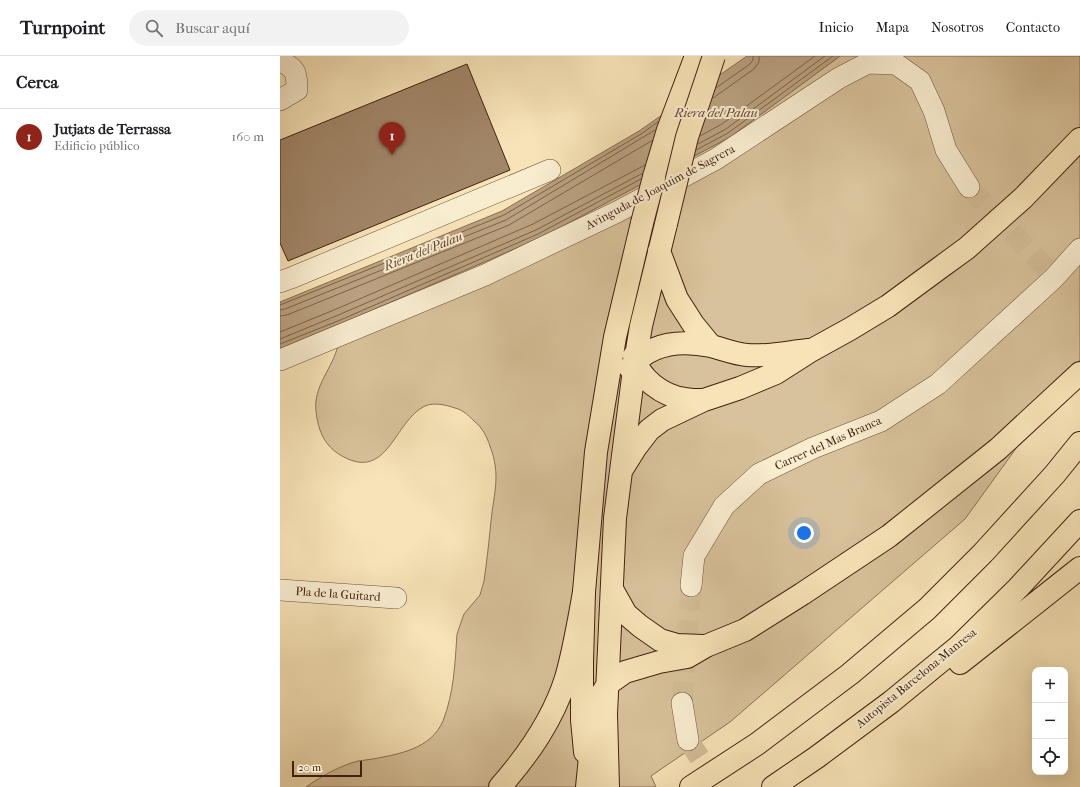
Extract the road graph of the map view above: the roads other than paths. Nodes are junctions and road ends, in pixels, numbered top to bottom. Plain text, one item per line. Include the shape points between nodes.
1 (696, 56) edge
2 (714, 56) edge
3 (280, 61) edge
4 (280, 100) edge
5 (1080, 139) edge
6 (550, 170) dead end
7 (969, 187) tunnel mouth
8 (1080, 249) edge
9 (659, 251) junction
10 (280, 282) edge
11 (626, 290) junction
12 (711, 346) junction
13 (812, 350) junction
14 (280, 360) edge
15 (635, 362) junction
16 (1080, 373) edge
17 (704, 400) junction
18 (1080, 443) edge
19 (596, 452) junction
20 (621, 471) junction
21 (1080, 521) edge
22 (1080, 568) edge
23 (691, 586) tunnel mouth
24 (612, 589) junction
25 (280, 590) edge
26 (584, 592) junction
27 (396, 598) dead end
28 (706, 646) junction
29 (608, 684) junction
30 (891, 702) junction
31 (682, 703) tunnel mouth
32 (688, 740) tunnel mouth
33 (608, 781) edge
34 (500, 787) edge
35 (587, 787) edge
36 (691, 787) edge
37 (773, 787) edge

1 - 11 main road, bridge via 668,130
2 - 9 main road, bridge via 687,137
3 - 4 street via 291,66 297,77 297,90
5 - 13 main road via 1023,198 967,248 888,306
6 - 10 street
7 - 14 street, Avinguda de Joaquim de Sagrera via 946,150 934,111 920,81 896,64 868,63 839,78 716,159 617,212 485,275
8 - 23 street, Carrer del Mas Branca via 1050,273 938,384 881,421 813,448 759,474 724,506 694,556
9 - 12 main road via 677,299
9 - 15 main road
11 - 15 main road via 629,337
11 - 19 main road
12 - 13 main road via 761,356
12 - 15 main road via 675,344 656,347
13 - 17 main road via 776,373
15 - 17 main road via 652,385 668,394 684,399
15 - 19 main road via 621,383
15 - 20 main road
16 - 28 main road via 998,449 889,536 745,630
17 - 20 main road via 662,420 649,430
18 - 36 main road via 988,547 926,609 850,674 757,744
19 - 26 main road
20 - 24 main road via 615,518
21 - 30 main road, Autopista Barcelona-Manresa via 1018,588 958,647
22 - 30 main road via 958,664
24 - 28 main road via 626,614 660,640 677,645
24 - 29 main road
25 - 27 street, Pla de la Guitard
26 - 34 main road via 570,659 557,700 542,732
26 - 35 main road via 582,705
28 - 29 main road via 687,657 625,672
29 - 33 main road
29 - 35 main road via 595,708
30 - 37 main road, Autopista Barcelona-Manresa
31 - 32 street

